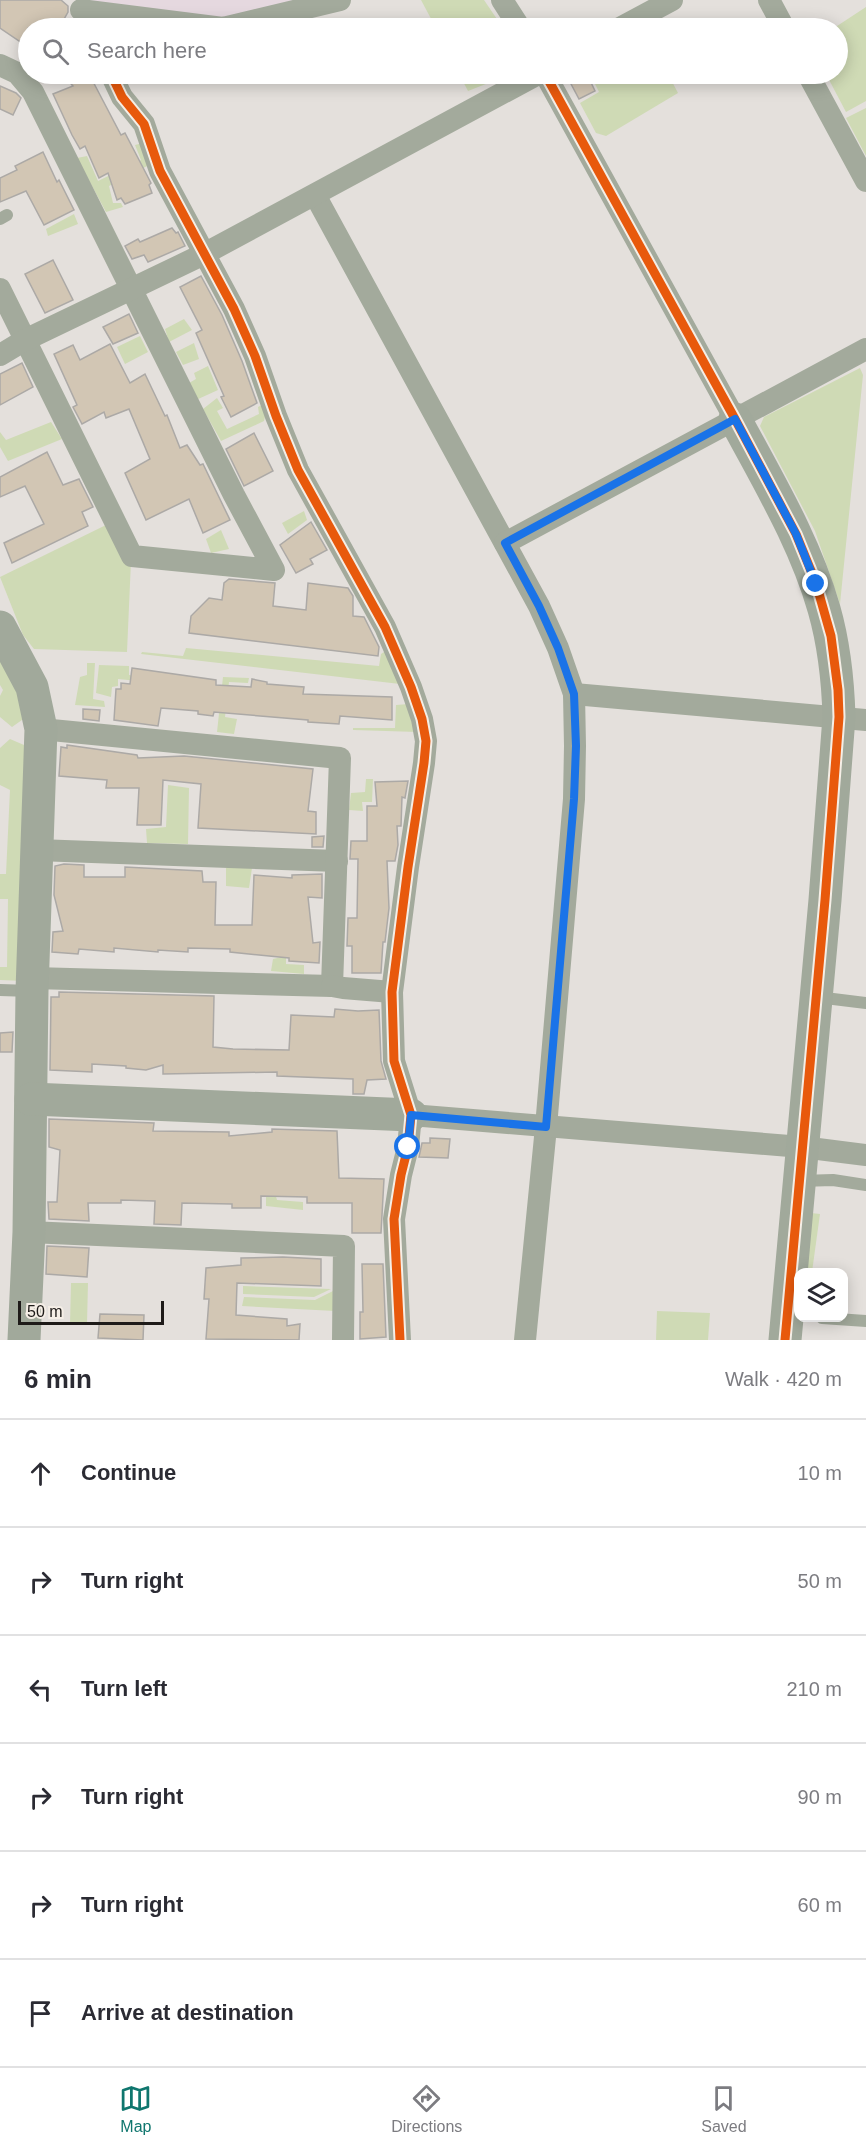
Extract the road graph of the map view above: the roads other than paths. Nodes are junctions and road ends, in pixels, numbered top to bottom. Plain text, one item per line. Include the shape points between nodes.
1 (340, 0) edge
2 (502, 0) edge
3 (672, 0) edge
4 (769, 0) edge
5 (81, 13) edge
6 (128, 18) edge
7 (265, 18) edge
8 (514, 18) edge
9 (639, 18) edge
10 (779, 18) edge
11 (0, 65) edge
12 (18, 74) edge
13 (26, 84) edge
14 (116, 84) edge
15 (520, 84) edge
16 (551, 84) edge
17 (813, 84) edge
18 (866, 181) edge
19 (315, 195) junction
20 (204, 254) junction
21 (0, 289) edge
22 (132, 290) junction
23 (25, 340) junction
24 (866, 349) edge
25 (0, 355) edge
26 (735, 419) junction
27 (505, 543) junction
28 (0, 627) edge
29 (574, 694) junction
30 (853, 718) edge
31 (41, 729) junction
32 (37, 850) junction
33 (337, 861) junction
34 (332, 986) junction
35 (22, 987) edge
36 (392, 992) junction
37 (816, 997) junction
38 (866, 1003) edge
39 (31, 1099) junction
40 (411, 1115) junction
41 (546, 1127) junction
42 (802, 1147) junction
43 (866, 1155) edge
44 (799, 1181) junction
45 (866, 1185) edge
46 (29, 1232) junction
47 (848, 1320) edge
48 (866, 1322) edge
49 (790, 1323) edge
50 (24, 1340) edge
51 (343, 1340) edge
52 (400, 1340) edge
53 (525, 1340) edge

1 - 7 street
2 - 8 street
3 - 9 street
4 - 10 street
5 - 6 street
11 - 12 street
13 - 22 street
14 - 20 street via 144,124 160,171
15 - 19 street
16 - 26 street
17 - 18 street
19 - 20 street
19 - 27 street
20 - 22 street
20 - 36 street via 255,356 298,470 385,627 422,719 424,763
21 - 23 street
22 - 23 street
22 - 23 street via 274,570 132,556
23 - 25 street
24 - 26 street
26 - 27 street
26 - 30 street via 796,534 816,584 831,636 836,672
27 - 29 street via 539,606
28 - 31 street via 32,687
29 - 30 street
29 - 41 street via 574,799
30 - 37 street
31 - 32 street
31 - 33 street via 340,758
32 - 33 street
32 - 35 street
33 - 34 street
34 - 35 street
34 - 36 street
35 - 39 street
36 - 40 street via 394,1061
37 - 38 lane
37 - 42 street
39 - 40 street
39 - 46 street
40 - 41 street
40 - 52 street via 394,1219
41 - 42 street
41 - 53 street
42 - 43 street
42 - 44 street
44 - 45 lane via 833,1180
44 - 49 street
46 - 50 street
46 - 51 street via 344,1246
47 - 48 lane

